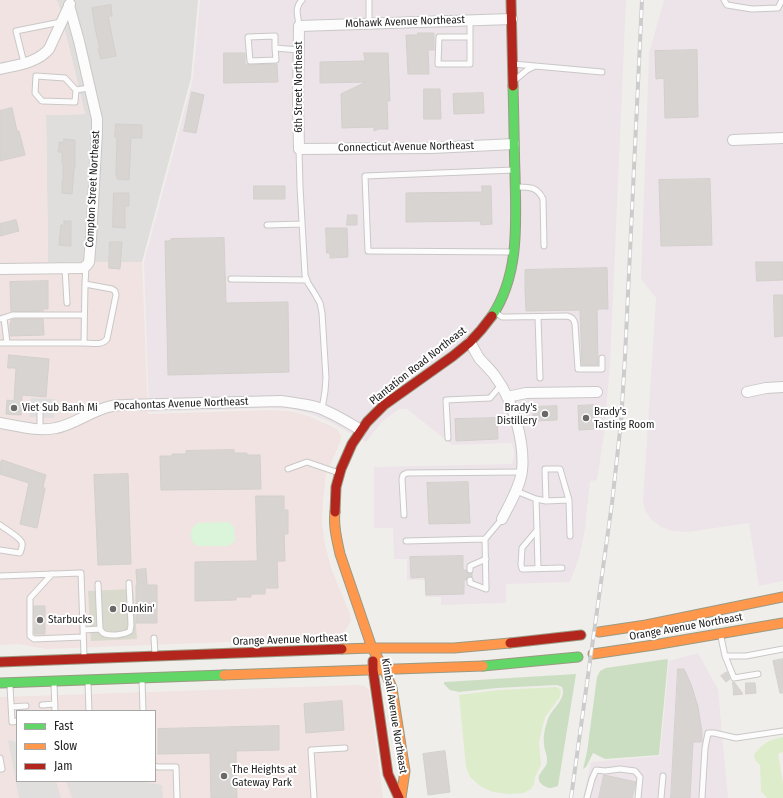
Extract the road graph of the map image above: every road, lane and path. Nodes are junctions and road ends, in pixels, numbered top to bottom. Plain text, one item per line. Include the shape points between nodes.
1 (302, 0) edge
2 (369, 0) edge
3 (511, 0) edge
4 (724, 0) edge
5 (782, 0) edge
6 (70, 2) edge
7 (512, 19) junction
8 (470, 20) junction
9 (61, 22) junction
10 (369, 23) junction
11 (299, 26) junction
12 (470, 37) junction
13 (275, 48) junction
14 (298, 50) junction
15 (24, 62) junction
16 (512, 64) junction
17 (536, 66) junction
18 (0, 69) edge
19 (602, 72) dead end
20 (512, 87) junction
21 (89, 88) junction
22 (76, 90) junction
23 (783, 138) edge
24 (733, 140) dead end
25 (514, 144) junction
26 (299, 149) junction
27 (514, 170) junction
28 (515, 187) junction
29 (302, 224) junction
30 (267, 225) dead end
31 (544, 246) dead end
32 (514, 252) junction
33 (86, 265) junction
34 (65, 268) junction
35 (0, 269) edge
36 (231, 279) dead end
37 (307, 280) junction
38 (85, 284) junction
39 (66, 303) dead end
40 (494, 312) junction
41 (84, 315) junction
42 (538, 317) junction
43 (2, 318) edge
44 (470, 342) junction
45 (0, 343) edge
46 (7, 343) junction
47 (84, 343) junction
48 (602, 358) dead end
49 (540, 378) dead end
50 (501, 385) junction
51 (783, 386) edge
52 (597, 392) dead end
53 (747, 392) dead end
54 (507, 397) junction
55 (322, 409) junction
56 (40, 411) dead end
57 (0, 423) edge
58 (40, 429) junction
59 (361, 430) junction
60 (448, 438) dead end
61 (288, 469) dead end
62 (522, 472) junction
63 (340, 473) junction
64 (516, 491) junction
65 (536, 499) junction
66 (569, 500) junction
67 (546, 501) junction
68 (404, 515) dead end
69 (502, 519) joint
70 (0, 525) edge
71 (537, 530) junction
72 (570, 536) dead end
73 (485, 539) junction
74 (406, 541) dead end
75 (0, 550) edge
76 (486, 559) junction
77 (562, 568) dead end
78 (538, 569) junction
79 (470, 570) dead end
80 (52, 574) junction
81 (0, 576) edge
82 (470, 580) dead end
83 (129, 583) dead end
84 (98, 584) dead end
85 (783, 597) edge
86 (783, 623) edge
87 (83, 630) junction
88 (100, 630) junction
89 (599, 632) dead end
90 (720, 634) junction
91 (581, 635) dead end
92 (83, 637) junction
93 (154, 638) dead end
94 (372, 648) junction
95 (783, 649) edge
96 (15, 652) dead end
97 (593, 654) dead end
98 (578, 656) dead end
99 (725, 656) junction
100 (155, 657) junction
101 (84, 659) junction
102 (48, 660) junction
103 (0, 662) edge
104 (373, 670) junction
105 (384, 670) junction
106 (758, 674) dead end
107 (142, 678) junction
108 (88, 680) junction
109 (54, 681) junction
110 (5, 683) edge
111 (55, 704) junction
112 (42, 705) dead end
113 (26, 706) dead end
114 (11, 707) junction
115 (55, 710) edge
116 (89, 710) edge
117 (143, 710) edge
118 (16, 721) edge
119 (783, 731) edge
120 (345, 748) dead end
121 (0, 758) edge
122 (156, 766) edge
123 (0, 769) edge
124 (662, 776) dead end
125 (177, 798) edge
126 (314, 798) edge
127 (400, 798) edge
128 (587, 798) edge
129 (638, 798) edge
130 (661, 798) edge
131 (702, 798) edge

1 - 11 lane via 297,9
2 - 10 lane
3 - 7 main road, Plantation Road Northeast
4 - 5 lane via 727,5 752,9 778,8
6 - 9 street
6 - 21 street, Compton Street Northeast
7 - 8 street, Mohawk Avenue Northeast
7 - 16 main road, Plantation Road Northeast
8 - 10 street, Mohawk Avenue Northeast
8 - 12 lane
9 - 15 street via 49,49 37,59
9 - 15 lane via 16,31
10 - 11 street, Mohawk Avenue Northeast
11 - 14 street, 6th Street Northeast
12 - 12 lane via 470,64 438,64 438,37
13 - 13 lane via 276,60 250,61 248,37 275,36
13 - 14 lane
14 - 26 street, 6th Street Northeast
15 - 18 street
16 - 17 lane
16 - 20 main road, Plantation Road Northeast
17 - 19 lane
17 - 20 lane via 518,77
20 - 25 main road, Plantation Road Northeast
21 - 22 lane
21 - 33 street, Compton Street Northeast via 97,132 91,239 89,262
22 - 22 lane via 75,102 42,101 35,93 36,76 65,78
23 - 24 street
25 - 26 street, Connecticut Avenue Northeast via 432,148
25 - 27 main road, Plantation Road Northeast
26 - 29 lane
27 - 28 main road, Plantation Road Northeast
27 - 32 lane via 365,176 368,251
28 - 31 lane via 532,188 540,193 543,199
28 - 32 main road, Plantation Road Northeast
29 - 30 lane
29 - 37 lane
32 - 40 main road, Plantation Road Northeast via 506,288
33 - 34 street via 83,268
33 - 38 lane
34 - 35 street
34 - 39 lane
36 - 37 lane
37 - 55 lane via 318,298 322,313 326,378
38 - 41 lane
38 - 47 lane via 112,289 116,295 107,339 100,344
40 - 42 lane via 502,317
40 - 44 main road, Plantation Road Northeast
41 - 43 lane
41 - 47 lane
42 - 48 lane via 567,316 574,319 578,369 602,369
42 - 49 lane
43 - 46 lane
44 - 50 street
44 - 59 main road, Plantation Road Northeast via 384,405
45 - 46 lane
46 - 47 lane
50 - 54 street
50 - 60 lane via 490,398 446,400
51 - 53 street
52 - 54 street via 526,393
54 - 62 street via 516,418 520,437
55 - 58 street, Pocahontas Avenue Northeast via 281,400 124,405 102,409 68,425
55 - 59 street, Pocahontas Avenue Northeast
56 - 58 lane
57 - 58 street, Pocahontas Avenue Northeast
59 - 63 main road, Plantation Road Northeast via 346,456
61 - 63 lane via 306,462
62 - 64 street
62 - 68 lane via 407,473 402,479
63 - 94 main road, Plantation Road Northeast via 336,487 334,519 336,538
64 - 65 lane
64 - 69 street
65 - 67 lane
65 - 71 lane
66 - 67 lane
66 - 67 lane via 560,469 545,469
66 - 72 lane
69 - 73 lane
70 - 75 lane via 22,543 20,553
71 - 78 lane
71 - 78 lane via 522,548 521,566 524,569
73 - 74 lane
73 - 76 lane
76 - 79 lane via 470,566
76 - 82 lane via 486,589 470,583
77 - 78 lane
80 - 81 lane
80 - 87 lane via 81,573
80 - 92 lane via 30,598 30,636 34,639
83 - 88 lane via 130,631 116,635 105,634
84 - 88 lane
85 - 89 main road, Orange Avenue Northeast
86 - 90 main road, Orange Avenue Northeast
87 - 88 lane
87 - 92 lane
90 - 97 main road, Orange Avenue Northeast
90 - 99 lane
91 - 94 main road, Orange Avenue Northeast via 454,648
92 - 101 lane
93 - 100 lane
94 - 100 main road, Orange Avenue Northeast
94 - 104 main road, Kimball Avenue Northeast
94 - 105 main road, Kimball Avenue Northeast
95 - 99 lane via 746,656
96 - 102 main road
98 - 105 main road via 503,665
99 - 106 lane via 734,678
100 - 101 main road, Orange Avenue Northeast
101 - 102 main road, Orange Avenue Northeast
102 - 103 main road, Orange Avenue Northeast
104 - 105 main road
104 - 107 main road
104 - 127 main road, Kimball Avenue Northeast via 388,774
105 - 127 main road, Kimball Avenue Northeast via 392,688 405,772
107 - 108 main road
107 - 117 lane
108 - 109 main road
108 - 116 lane
109 - 110 main road
109 - 111 lane
110 - 114 lane
111 - 112 lane
111 - 115 lane
113 - 114 lane
114 - 118 lane via 12,722
119 - 131 lane via 736,738 708,733
120 - 126 lane via 311,750
121 - 123 lane
122 - 125 lane via 176,767
124 - 130 lane
128 - 129 lane via 596,770 620,769 635,771 640,777

